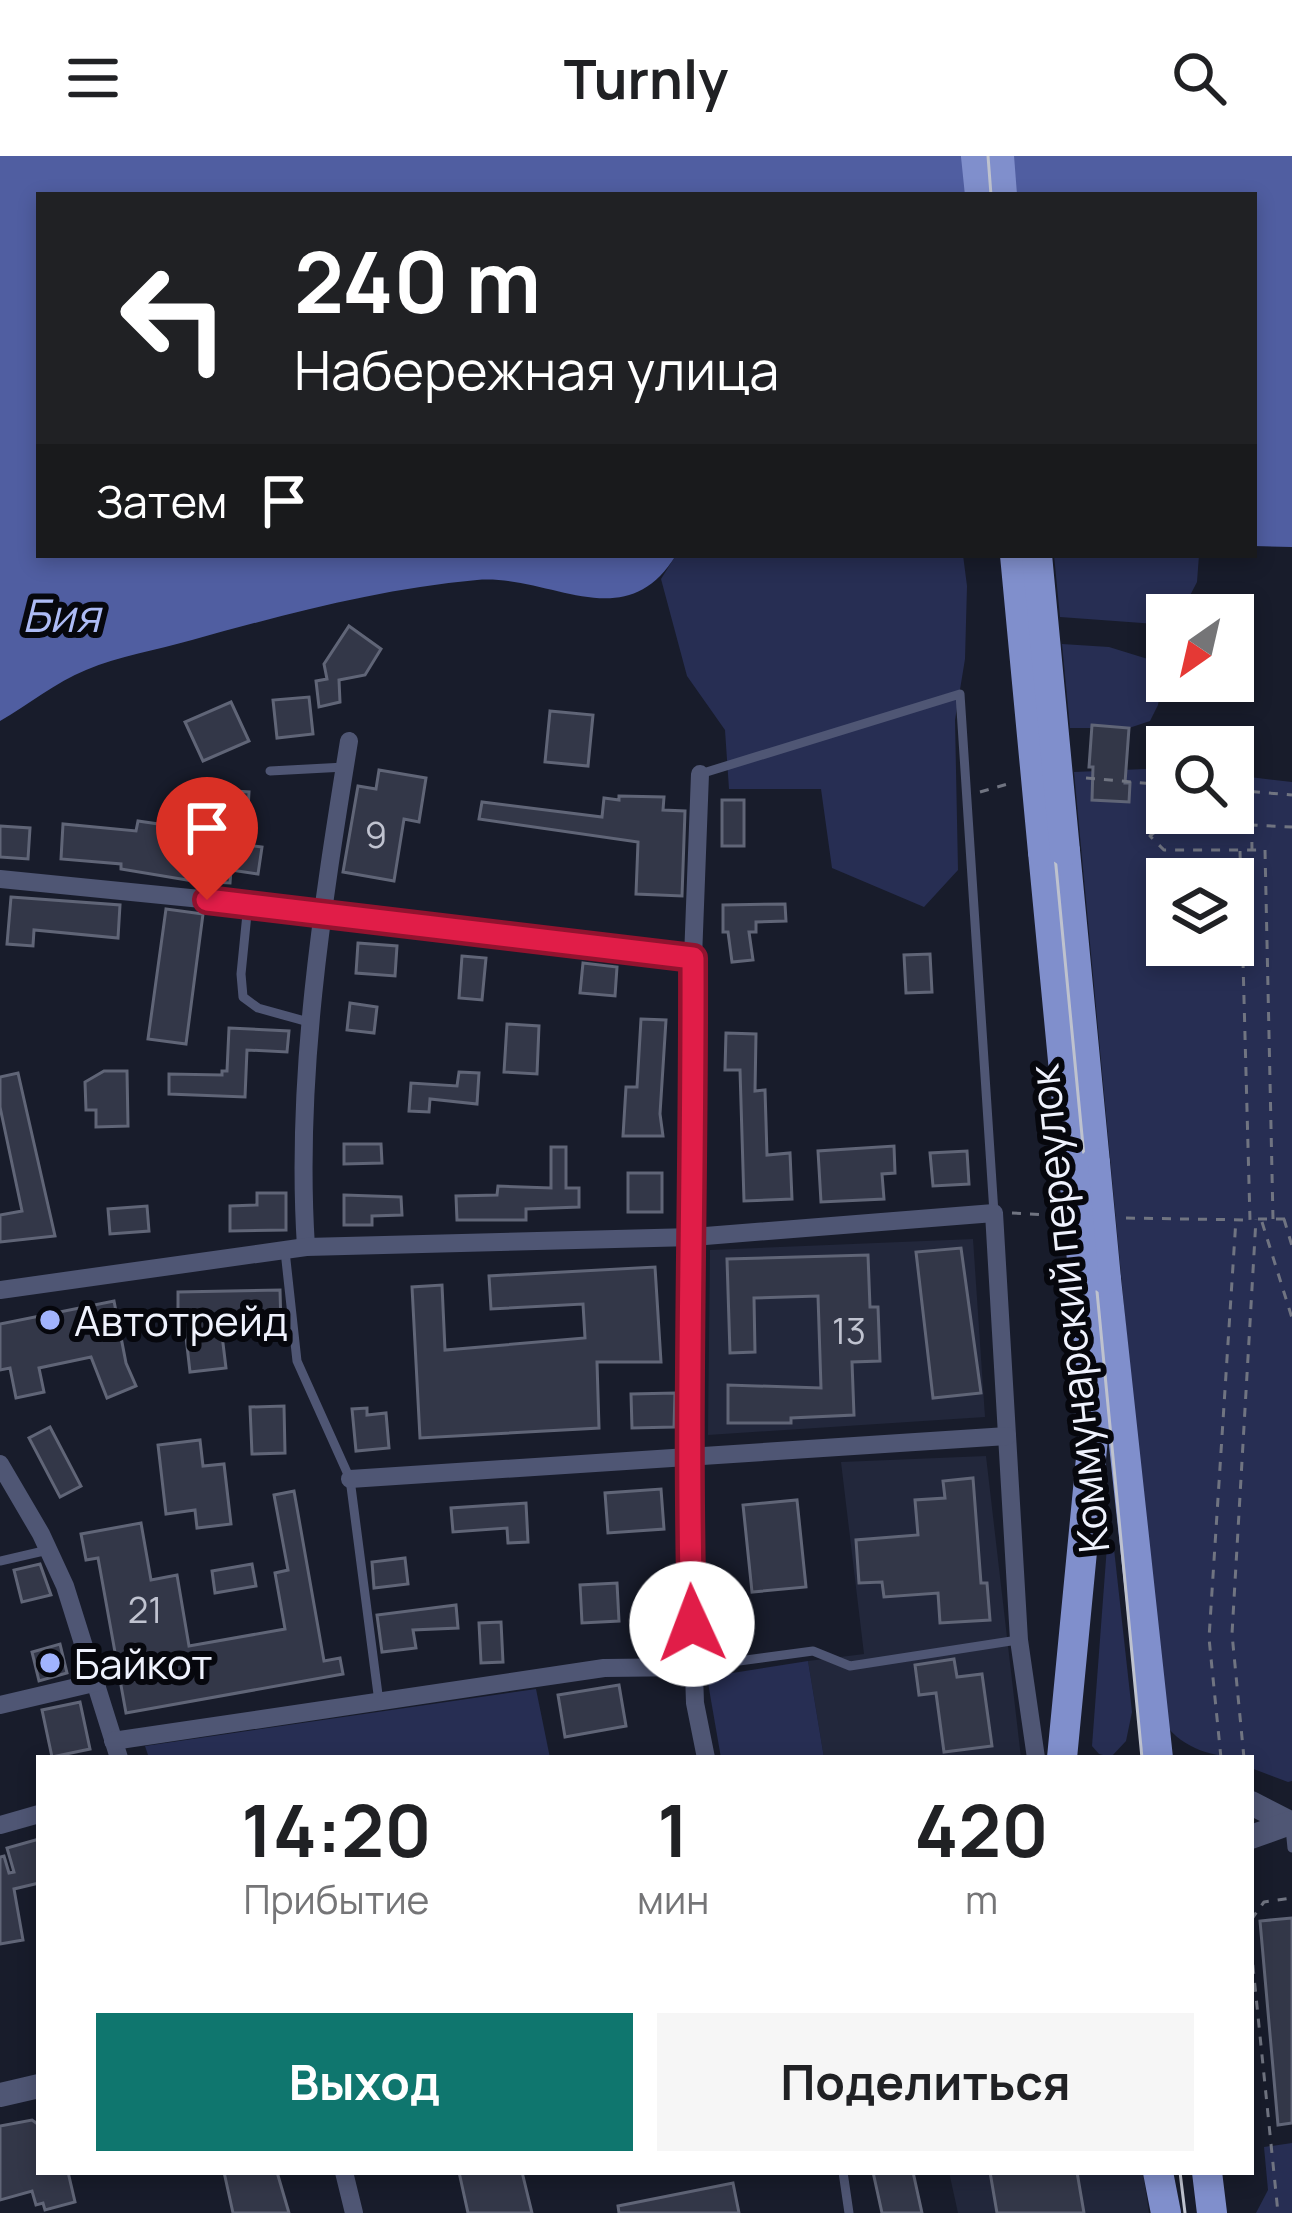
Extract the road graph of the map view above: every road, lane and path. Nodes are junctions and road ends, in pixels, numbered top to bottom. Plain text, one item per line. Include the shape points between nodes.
1 (976, 156) edge
2 (999, 156) edge
3 (980, 192) edge
4 (1003, 192) edge
5 (1015, 558) edge
6 (1037, 558) edge
7 (349, 741) dead end
8 (345, 767) junction
9 (270, 771) dead end
10 (700, 774) joint
11 (1091, 778) dead end
12 (1146, 782) edge
13 (1254, 792) edge
14 (1292, 795) edge
15 (1254, 825) edge
16 (1292, 827) edge
17 (1152, 834) edge
18 (1251, 834) edge
19 (1252, 850) junction
20 (1054, 851) junction
21 (1240, 851) junction
22 (0, 879) edge
23 (248, 904) junction
24 (322, 911) junction
25 (693, 958) junction
26 (312, 1023) junction
27 (994, 1213) junction
28 (1256, 1219) junction
29 (1284, 1219) junction
30 (1164, 1220) dead end
31 (1236, 1220) junction
32 (1273, 1220) junction
33 (1292, 1220) edge
34 (693, 1237) junction
35 (1292, 1246) edge
36 (306, 1247) junction
37 (285, 1251) junction
38 (1095, 1280) junction
39 (0, 1291) edge
40 (1292, 1318) edge
41 (1007, 1436) junction
42 (687, 1456) junction
43 (0, 1464) edge
44 (350, 1479) junction
45 (48, 1550) junction
46 (0, 1561) edge
47 (1019, 1640) junction
48 (694, 1666) junction
49 (98, 1682) junction
50 (379, 1702) junction
51 (0, 1705) edge
52 (1153, 1723) junction
53 (116, 1749) edge
54 (705, 1755) edge
55 (1036, 1755) edge
56 (1062, 1755) edge
57 (1158, 1755) edge
58 (1173, 1755) edge
59 (1221, 1755) edge
60 (1244, 1755) edge
61 (1254, 1805) edge
62 (36, 1815) edge
63 (0, 1825) edge
64 (1291, 1831) edge
65 (1254, 1833) edge
66 (1292, 1898) edge
67 (1254, 1916) edge
68 (1254, 1977) edge
69 (36, 2087) edge
70 (0, 2095) edge
71 (345, 2175) edge
72 (843, 2175) edge
73 (1159, 2175) edge
74 (1207, 2175) edge
75 (354, 2213) edge
76 (849, 2213) edge
77 (1166, 2213) edge
78 (1212, 2213) edge
79 (1278, 2213) edge

1 - 3 main road
2 - 4 main road
5 - 20 main road, bridge
6 - 20 main road, bridge
7 - 8 street
8 - 9 lane
8 - 24 street
10 - 25 street
10 - 27 lane via 960,694
11 - 12 path
13 - 14 path
15 - 16 path
17 - 21 path via 1164,850
18 - 19 path
19 - 21 path
19 - 32 path via 1264,850
20 - 38 main road, Коммунарский переулок, bridge
21 - 28 path
22 - 23 street
23 - 24 street
23 - 26 lane via 243,997
24 - 25 street
24 - 26 street
25 - 34 street
26 - 36 street via 301,1158
27 - 34 street
27 - 41 street
28 - 31 path
28 - 32 path
28 - 40 path
28 - 60 path via 1232,1634
29 - 32 path
29 - 33 path
29 - 35 path
30 - 31 path
31 - 59 path via 1209,1638
34 - 36 street
34 - 42 street
36 - 37 street
37 - 39 street
37 - 44 lane via 297,1361
38 - 52 main road, Коммунарский переулок
38 - 56 main road, Коммунарский переулок via 1095,1417
41 - 42 street
41 - 47 street
42 - 44 street
42 - 48 street
43 - 45 street
44 - 50 lane
45 - 46 lane
45 - 49 street
47 - 48 lane via 850,1666 813,1651
47 - 55 street
48 - 50 street via 604,1668
48 - 54 street
49 - 51 street
49 - 53 street
50 - 53 street
52 - 57 main road, Коммунарский переулок
52 - 58 street
61 - 64 street
62 - 63 street
64 - 65 street
66 - 67 path via 1264,1902
68 - 79 path
69 - 70 street
71 - 75 street
72 - 76 lane
73 - 77 main road
74 - 78 main road

